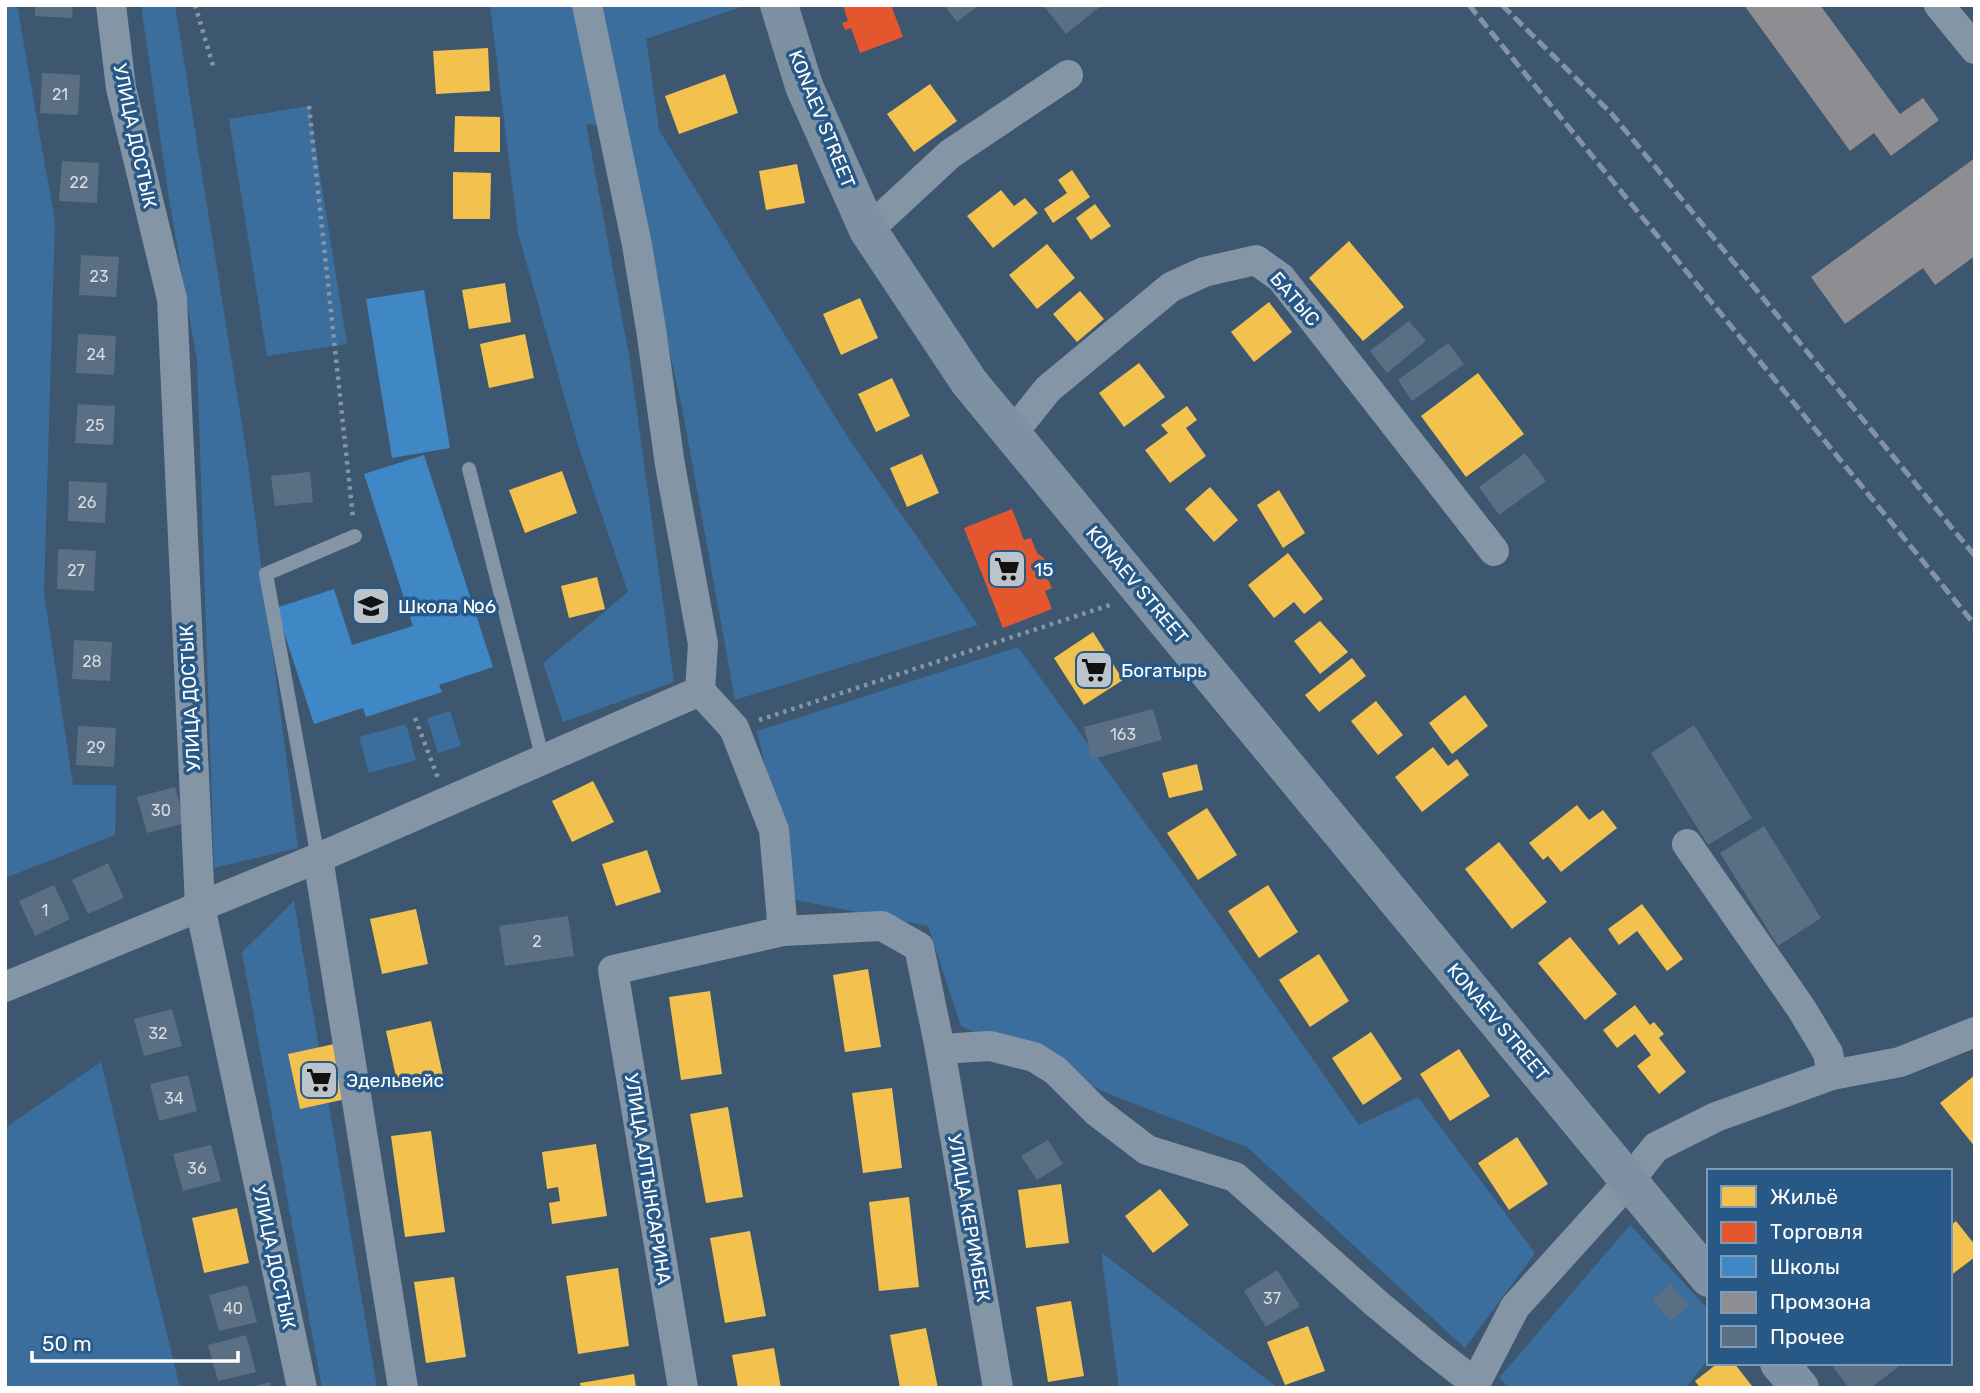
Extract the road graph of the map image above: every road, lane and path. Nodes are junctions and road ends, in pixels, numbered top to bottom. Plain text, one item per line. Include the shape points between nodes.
1 (111, 5) edge
2 (195, 5) edge
3 (587, 5) edge
4 (779, 5) edge
5 (1939, 5) edge
6 (1975, 50) edge
7 (214, 69) dead end
8 (1068, 75) dead end
9 (309, 106) dead end
10 (868, 230) junction
11 (1012, 434) junction
12 (469, 469) dead end
13 (355, 536) joint
14 (1494, 551) dead end
15 (1144, 594) junction
16 (700, 691) junction
17 (415, 718) dead end
18 (734, 728) junction
19 (543, 760) junction
20 (448, 801) junction
21 (1688, 844) dead end
22 (318, 858) junction
23 (200, 906) junction
24 (783, 931) junction
25 (613, 970) joint
26 (5, 987) edge
27 (1975, 1032) edge
28 (940, 1049) junction
29 (1832, 1075) junction
30 (1629, 1181) junction
31 (1707, 1276) edge
32 (1781, 1365) edge
33 (1474, 1385) edge
34 (302, 1388) edge
35 (403, 1388) edge
36 (683, 1388) edge
37 (998, 1388) edge
38 (1800, 1388) edge

1 - 23 street, УЛИЦА ДОСТЫК via 121,88 172,299
2 - 7 path
3 - 16 street via 636,245 703,644
4 - 10 main road, KONAEV STREET via 804,86
5 - 6 street
8 - 10 street via 950,154
9 - 13 path
10 - 11 main road, KONAEV STREET via 970,382
11 - 14 street, БАТЫС via 1048,389 1171,287 1203,272 1256,260 1282,278
11 - 15 main road, KONAEV STREET
12 - 19 lane
13 - 22 lane via 266,574
15 - 18 path
15 - 30 main road, KONAEV STREET
16 - 18 street
16 - 19 street
17 - 20 path
18 - 24 street via 775,830
19 - 20 street
20 - 22 street
21 - 29 street via 1801,1007 1828,1053
22 - 23 street
22 - 35 street
23 - 26 street
23 - 34 street, УЛИЦА ДОСТЫК
24 - 25 street, УЛИЦА КЕРИМБЕК
24 - 28 street, УЛИЦА КЕРИМБЕК via 882,926 919,947
25 - 36 street, УЛИЦА АЛТЫНСАРИНА
27 - 29 street via 1900,1062
28 - 33 street via 990,1046 1034,1057 1147,1150 1235,1177
28 - 37 street, УЛИЦА КЕРИМБЕК
29 - 30 street via 1716,1117 1656,1147
30 - 31 main road, KONAEV STREET
30 - 33 street via 1515,1307
32 - 38 main road

